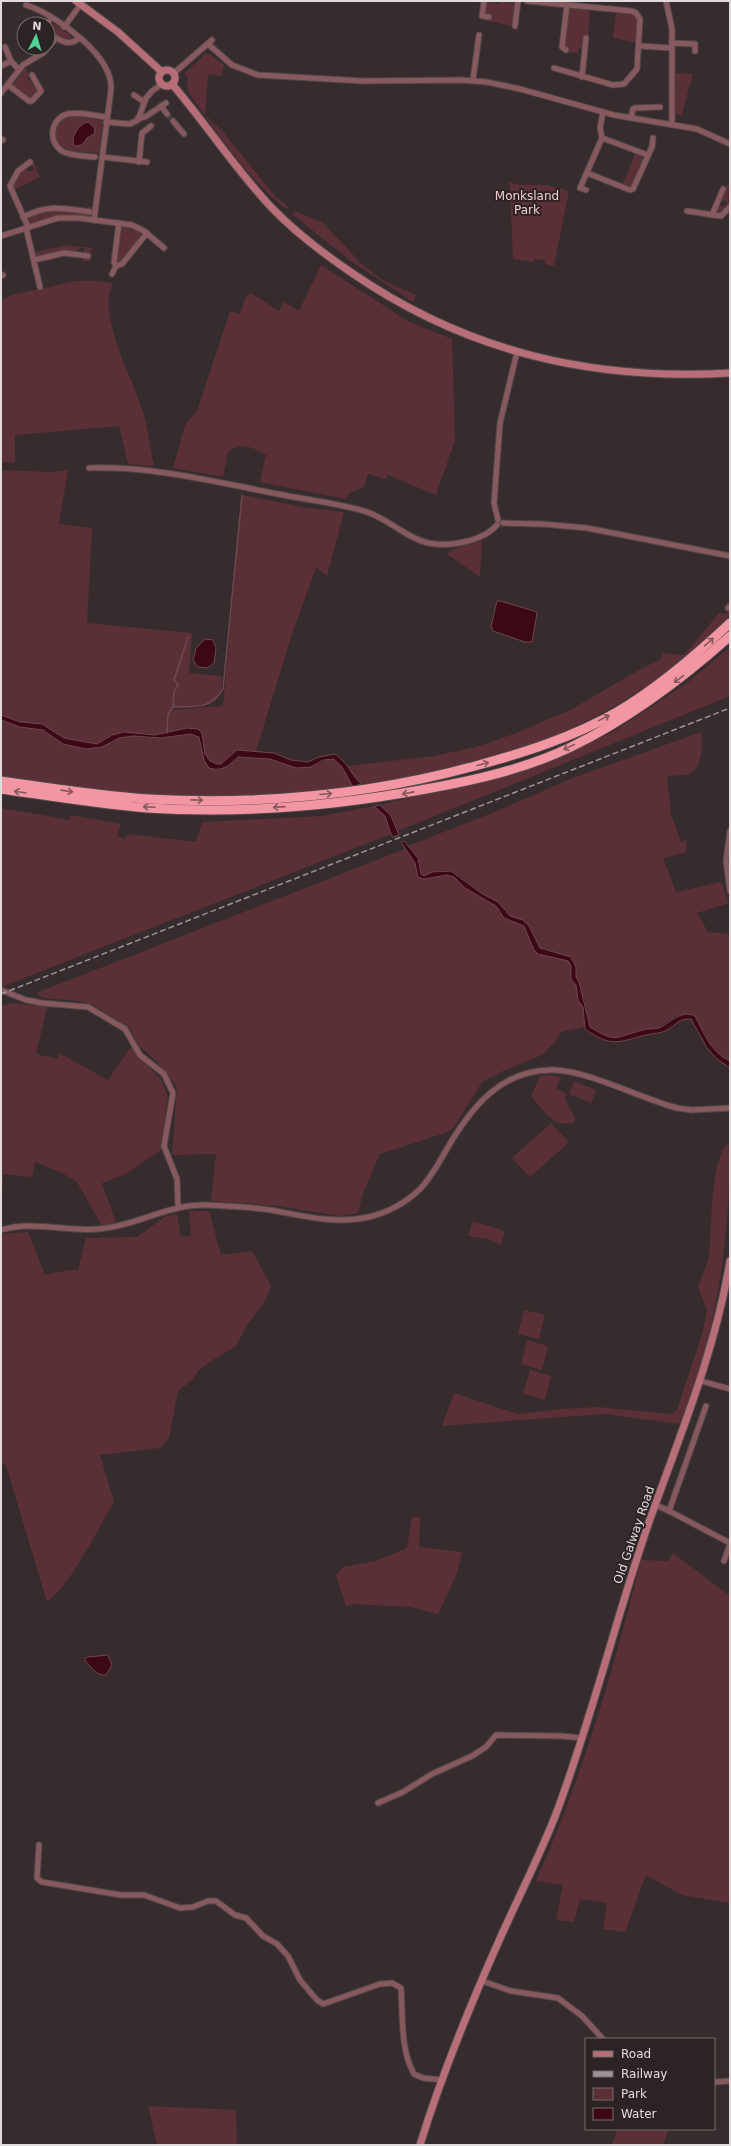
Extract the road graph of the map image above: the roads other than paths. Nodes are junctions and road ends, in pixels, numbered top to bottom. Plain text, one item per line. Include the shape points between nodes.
1 (484, 1) edge
2 (518, 1) edge
3 (527, 1) edge
4 (666, 1) edge
5 (78, 3) edge
6 (26, 5) dead end
7 (567, 5) junction
8 (47, 16) edge
9 (489, 17) dead end
10 (56, 21) edge
11 (64, 26) junction
12 (515, 26) dead end
13 (479, 35) dead end
14 (56, 38) edge
15 (79, 38) junction
16 (586, 38) dead end
17 (212, 40) dead end
18 (208, 44) junction
19 (672, 45) junction
20 (640, 46) junction
21 (5, 47) dead end
22 (566, 50) dead end
23 (695, 51) dead end
24 (38, 56) edge
25 (11, 61) junction
26 (1, 66) edge
27 (554, 68) dead end
28 (19, 70) junction
29 (162, 72) junction
30 (174, 73) junction
31 (32, 75) dead end
32 (582, 77) junction
33 (473, 80) junction
34 (162, 84) junction
35 (172, 84) junction
36 (8, 85) junction
37 (1, 93) edge
38 (134, 95) dead end
39 (144, 102) junction
40 (166, 103) dead end
41 (161, 106) junction
42 (660, 107) dead end
43 (603, 112) junction
44 (167, 114) tunnel mouth
45 (138, 118) junction
46 (631, 118) junction
47 (107, 119) junction
48 (173, 121) tunnel mouth
49 (672, 124) junction
50 (151, 126) dead end
51 (184, 134) dead end
52 (602, 138) junction
53 (653, 138) dead end
54 (730, 144) edge
55 (648, 156) junction
56 (95, 157) dead end
57 (102, 157) junction
58 (30, 162) dead end
59 (138, 162) junction
60 (147, 162) dead end
61 (587, 173) junction
62 (722, 189) dead end
63 (586, 190) dead end
64 (718, 200) junction
65 (724, 204) dead end
66 (730, 207) edge
67 (687, 211) dead end
68 (90, 212) dead end
69 (712, 215) junction
70 (23, 217) junction
71 (94, 220) junction
72 (119, 223) junction
73 (27, 227) junction
74 (146, 233) junction
75 (1, 236) edge
76 (164, 248) dead end
77 (88, 256) dead end
78 (34, 260) junction
79 (116, 266) junction
80 (112, 274) dead end
81 (40, 287) dead end
82 (517, 352) junction
83 (730, 373) edge
84 (89, 468) dead end
85 (499, 522) junction
86 (730, 556) edge
87 (730, 623) edge
88 (730, 636) edge
89 (1, 781) edge
90 (1, 789) edge
91 (730, 831) edge
92 (730, 891) edge
93 (1, 990) edge
94 (730, 1108) edge
95 (178, 1207) junction
96 (1, 1230) edge
97 (730, 1261) edge
98 (701, 1380) junction
99 (730, 1389) edge
100 (706, 1406) dead end
101 (656, 1505) junction
102 (669, 1512) junction
103 (730, 1544) edge
104 (724, 1562) dead end
105 (583, 1738) junction
106 (378, 1803) dead end
107 (39, 1845) dead end
108 (482, 1981) junction
109 (602, 2038) edge
110 (442, 2080) junction
111 (730, 2081) edge
112 (715, 2082) edge
113 (420, 2145) edge

1 - 9 street via 482,16
2 - 12 street
3 - 7 street
4 - 19 street
5 - 11 street
5 - 29 main road via 118,32
6 - 8 street
7 - 20 street via 636,13 640,21
7 - 22 street via 562,46
10 - 11 street
11 - 15 street
13 - 33 street
14 - 15 street via 72,42
15 - 47 street via 95,52 107,68 111,86
16 - 32 street
17 - 18 street
18 - 30 street
18 - 33 street via 232,65 258,75 363,81
19 - 20 street
19 - 23 street via 695,44
19 - 49 street
20 - 32 street via 637,67 622,86
21 - 25 street
24 - 28 street
25 - 26 street
25 - 28 street
27 - 32 street
28 - 36 street
29 - 30 main road via 166,70
29 - 34 main road
30 - 35 main road
31 - 36 street via 40,91 32,101 28,101
33 - 43 street via 520,88
34 - 35 main road
34 - 39 street via 152,90
35 - 82 main road via 233,164 273,209 307,240 368,284 410,309 463,333
36 - 37 street
38 - 39 street
39 - 45 street
40 - 41 street
41 - 44 street
41 - 45 street via 145,117
42 - 46 street via 635,108
43 - 46 street
43 - 52 street via 600,128
45 - 47 street via 130,124
46 - 49 street
47 - 56 street via 71,114 60,119 53,128 54,141 61,150 69,154
47 - 57 street
48 - 51 street
49 - 54 street via 698,129
50 - 59 street via 142,133
52 - 55 street
52 - 61 street
53 - 55 street
55 - 61 street via 636,186 630,190
57 - 59 street
57 - 71 street
58 - 70 street via 18,171 10,184
59 - 60 street
61 - 63 street via 580,188
62 - 64 street
64 - 65 street
64 - 69 street
66 - 69 street via 724,215
67 - 69 street
68 - 70 street via 47,208
70 - 73 street
71 - 72 street
71 - 73 street via 58,218
72 - 74 street via 132,225
72 - 79 street via 114,259
73 - 75 street
73 - 78 street
74 - 76 street
74 - 79 street via 122,264
77 - 78 street via 64,253
78 - 81 street
79 - 80 street
82 - 83 main road via 596,370 635,374 684,376
82 - 85 street via 500,423 494,503
84 - 85 street via 170,474 354,508 375,515 414,537 435,544 451,544 477,538 490,532
85 - 86 street via 587,528
89 -> 87 highway via 147,799 239,801 343,792 418,780 512,756 563,737 615,713 665,679
88 -> 90 highway via 685,675 652,699 571,747 524,766 486,777 389,796 248,809 149,808 70,800
91 - 92 street via 726,861
93 - 95 street via 42,1004 88,1007 125,1029 140,1055 164,1074 173,1093 164,1146 178,1178
94 - 95 street via 677,1108 579,1074 542,1070 517,1076 494,1089 463,1124 422,1187 398,1206 385,1212 347,1220 326,1220 263,1209 209,1205
95 - 96 street via 143,1220 104,1229 31,1225
97 - 98 main road, Old Galway Road via 720,1311
98 - 99 street
98 - 101 main road, Old Galway Road
100 - 102 street
101 - 102 street
101 - 105 main road, Old Galway Road via 629,1581
102 - 103 street
103 - 104 street
105 - 106 street via 496,1735 486,1747 472,1756
105 - 108 main road, Old Galway Road via 556,1815
107 - 110 street via 37,1878 42,1882 120,1895 144,1895 180,1908 216,1901 235,1915 246,1918 263,1936 277,1944 288,1956 300,1980 323,2004 380,1984 392,1983 401,1988 402,2027 410,2066 414,2074 423,2078
108 - 109 street via 511,1992 558,1998 582,2016
108 - 110 main road, Old Galway Road
110 - 113 main road, Old Galway Road
111 - 112 street

